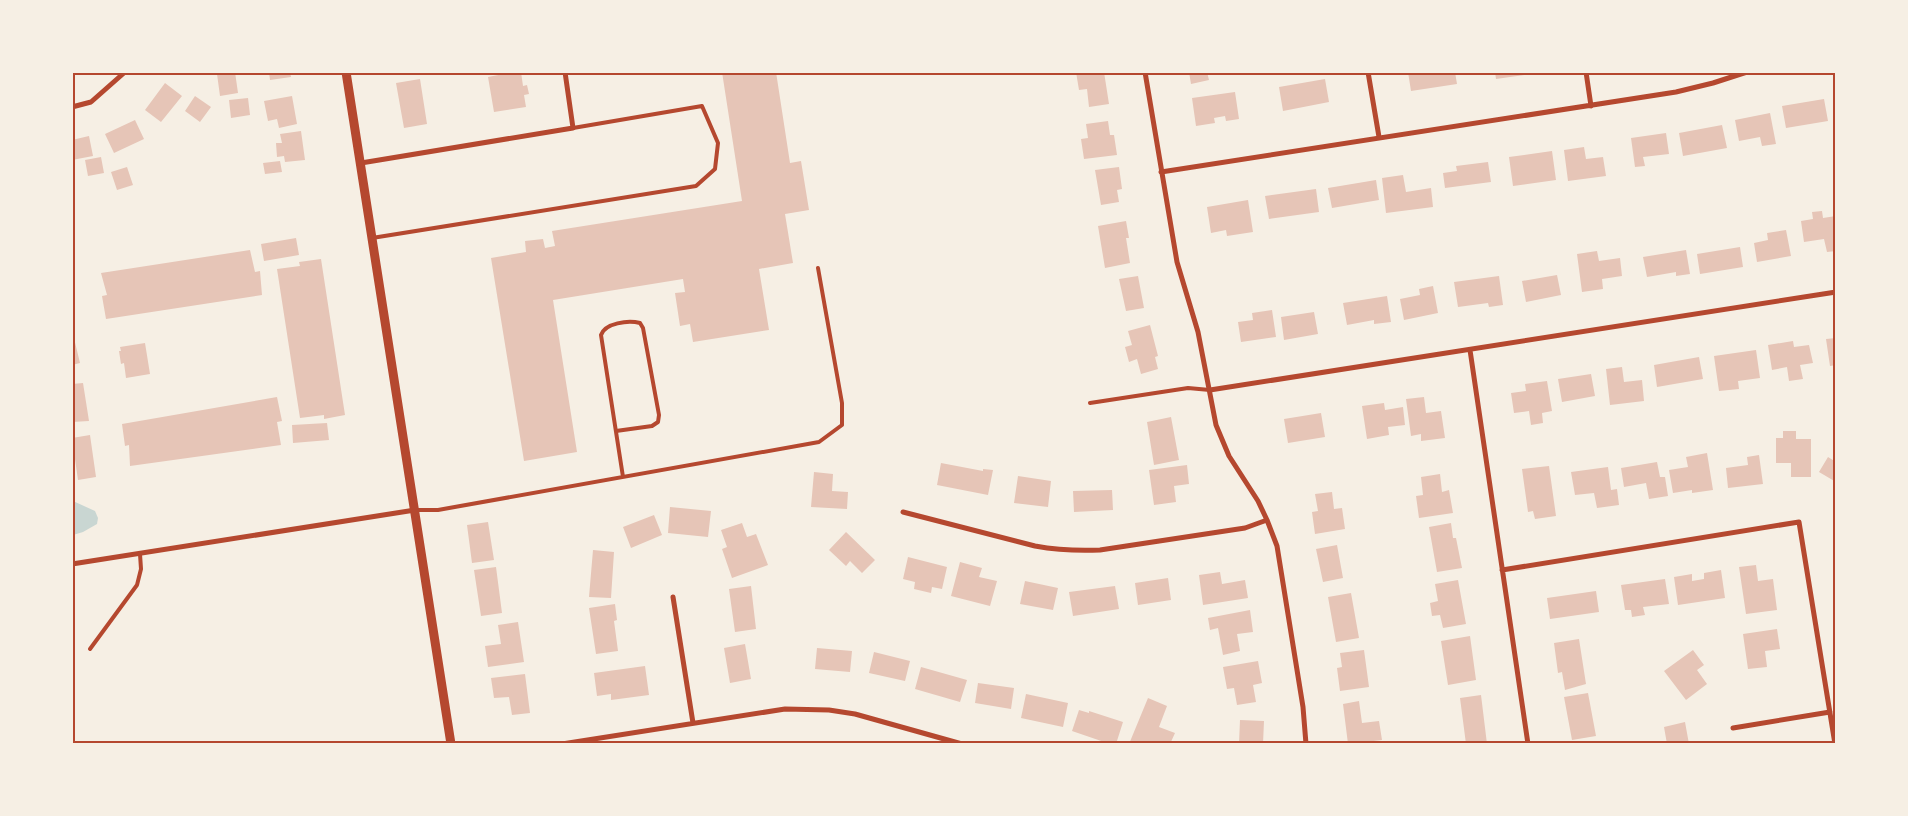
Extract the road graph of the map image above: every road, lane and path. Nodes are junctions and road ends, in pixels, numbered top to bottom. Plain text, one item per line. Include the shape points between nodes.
1 (125, 72) edge
2 (346, 72) edge
3 (564, 72) edge
4 (1145, 72) edge
5 (1368, 72) edge
6 (1586, 72) edge
7 (1747, 72) edge
8 (1591, 106) junction
9 (72, 107) edge
10 (573, 128) junction
11 (1379, 137) junction
12 (361, 163) junction
13 (1161, 172) junction
14 (372, 238) junction
15 (818, 268) dead end
16 (1836, 292) edge
17 (1470, 350) junction
18 (1210, 390) junction
19 (1090, 403) dead end
20 (616, 431) junction
21 (623, 477) junction
22 (415, 510) junction
23 (904, 512) dead end
24 (1267, 520) junction
25 (140, 554) junction
26 (72, 564) edge
27 (1502, 570) junction
28 (673, 597) dead end
29 (90, 649) dead end
30 (1830, 712) junction
31 (693, 723) junction
32 (1733, 728) dead end
33 (451, 744) edge
34 (562, 744) edge
35 (962, 744) edge
36 (1306, 744) edge
37 (1528, 744) edge
38 (1835, 744) edge

1 - 9 street via 91,102
2 - 12 street
3 - 10 street
4 - 13 street
5 - 11 street
6 - 8 street
7 - 8 street via 1694,88
8 - 11 street
10 - 12 street
10 - 14 lane via 702,106 718,143 715,169 696,186
11 - 13 street
12 - 14 street
13 - 18 street via 1176,262 1198,332
14 - 22 street
15 - 21 lane via 842,404 842,425 819,442
16 - 17 street
17 - 18 street
17 - 27 street
18 - 19 lane via 1188,388
18 - 24 street via 1221,440
20 - 20 lane via 601,335 608,326 634,321 643,328 659,416 658,422 652,426
20 - 21 lane
21 - 22 lane via 438,510
22 - 25 street
22 - 33 street
23 - 24 street via 1035,546 1079,551 1245,528
24 - 36 street via 1280,560 1304,707
25 - 26 street
25 - 29 lane via 137,585
27 - 30 street via 1799,522
27 - 37 street
28 - 31 street
30 - 32 street
30 - 38 street
31 - 34 street
31 - 35 street via 785,709 829,710 855,714

